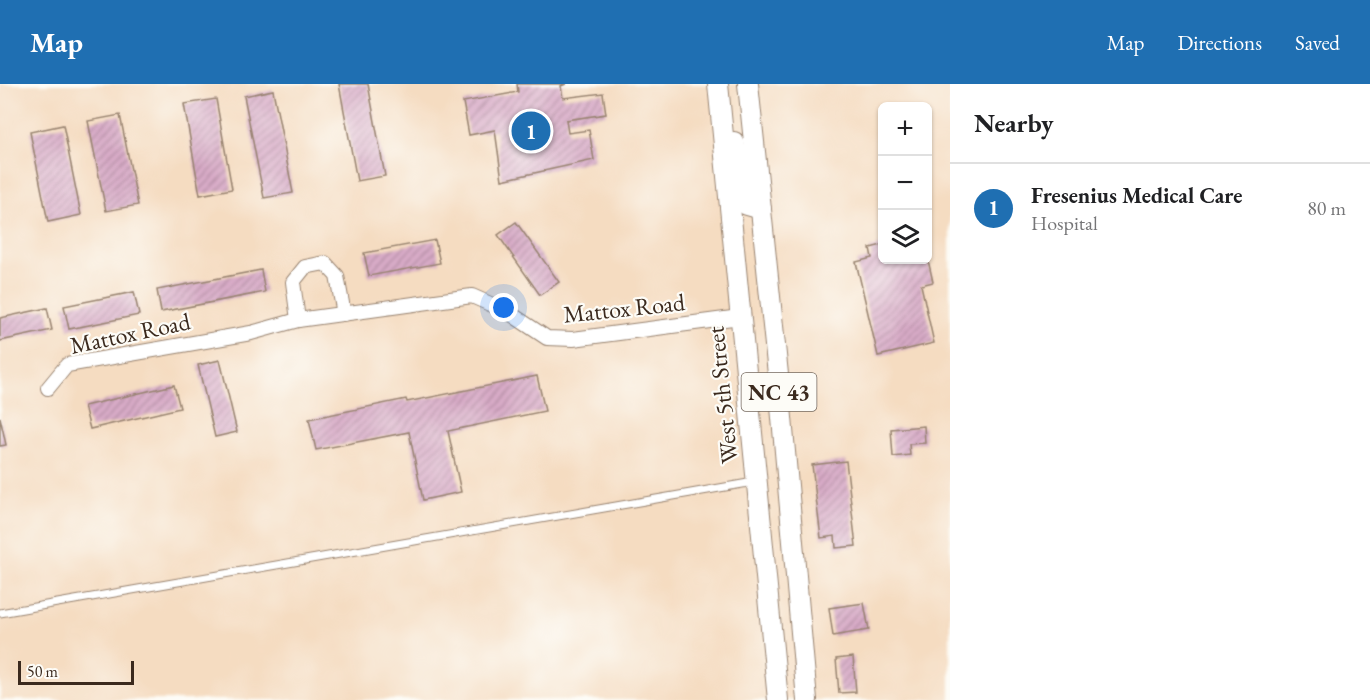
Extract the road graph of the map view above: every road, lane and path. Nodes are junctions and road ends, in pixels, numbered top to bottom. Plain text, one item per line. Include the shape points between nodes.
1 (719, 84) edge
2 (748, 84) edge
3 (761, 209) junction
4 (344, 314) junction
5 (740, 317) junction
6 (298, 320) junction
7 (48, 388) dead end
8 (756, 481) junction
9 (0, 613) edge
10 (778, 700) edge
11 (807, 700) edge

1 - 3 main road via 747,205
1 - 5 main road, West 5th Street / NC 43
2 - 3 main road, NC 43
3 - 11 main road, NC 43
4 - 5 street, Mattox Road via 472,296 508,312 547,338 573,339
4 - 6 street, Mattox Road
4 - 6 street via 338,276 325,263 305,267 293,282
5 - 8 main road, West 5th Street / NC 43
6 - 7 street, Mattox Road via 251,333 67,365
8 - 9 lane
8 - 10 main road, West 5th Street / NC 43

